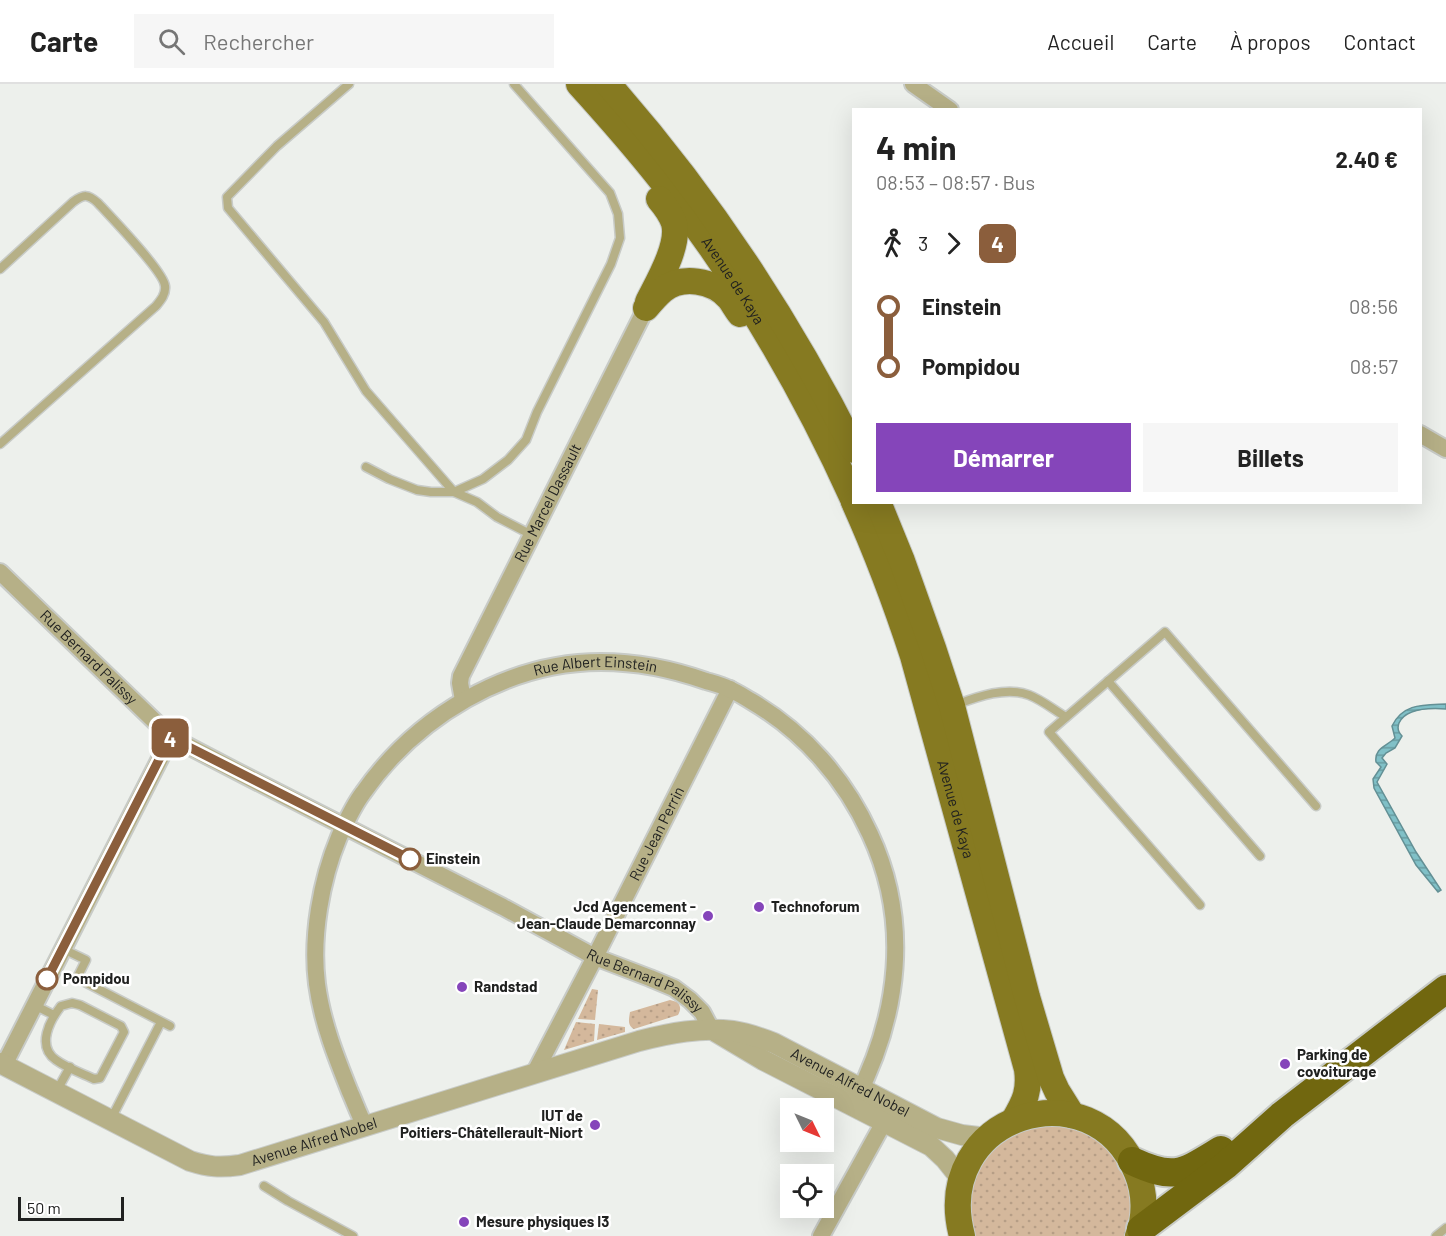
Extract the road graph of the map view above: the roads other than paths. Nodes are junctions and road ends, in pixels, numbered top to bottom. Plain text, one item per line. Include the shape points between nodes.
1 (349, 84) edge
2 (514, 84) edge
3 (578, 84) edge
4 (608, 84) edge
5 (913, 84) edge
6 (947, 108) edge
7 (0, 269) edge
8 (646, 308) junction
9 (1422, 435) edge
10 (0, 444) edge
11 (852, 446) edge
12 (1446, 448) edge
13 (366, 467) dead end
14 (454, 492) junction
15 (852, 498) edge
16 (855, 504) edge
17 (879, 504) edge
18 (532, 535) junction
19 (0, 572) edge
20 (899, 612) junction
21 (1108, 681) junction
22 (730, 689) junction
23 (463, 700) junction
24 (951, 706) junction
25 (1066, 717) junction
26 (171, 736) junction
27 (1316, 806) dead end
28 (344, 826) junction
29 (1260, 856) dead end
30 (1200, 905) dead end
31 (63, 949) junction
32 (595, 957) junction
33 (1446, 989) edge
34 (34, 1005) junction
35 (54, 1015) junction
36 (161, 1022) junction
37 (170, 1026) dead end
38 (711, 1029) junction
39 (2, 1064) edge
40 (69, 1067) junction
41 (534, 1074) junction
42 (56, 1092) junction
43 (857, 1097) junction
44 (1072, 1115) junction
45 (1282, 1115) junction
46 (110, 1119) junction
47 (1014, 1120) junction
48 (884, 1122) junction
49 (365, 1126) junction
50 (987, 1138) junction
51 (1132, 1161) junction
52 (961, 1179) junction
53 (264, 1186) dead end
54 (1446, 1228) edge
55 (1140, 1233) edge
56 (352, 1236) edge
57 (821, 1236) edge
58 (962, 1236) edge
59 (1436, 1236) edge

1 - 14 lane via 277,146 227,197 228,208 324,322 366,391
2 - 14 lane via 610,193 618,214 620,238 526,440 483,479
3 - 8 main road via 674,223 671,253
3 - 15 main road, Avenue de Kaya via 664,183 738,288 795,382
4 - 11 main road, Avenue de Kaya via 720,225 814,374
5 - 6 street
7 - 10 lane via 73,202 86,196 98,203 156,269 166,288 156,306
8 - 18 street, Rue Marcel Dassault
8 - 20 main road via 664,290 685,281 706,283 728,297 809,431
9 - 12 street
13 - 14 lane via 417,490
14 - 18 lane
16 - 20 main road, Avenue de Kaya
17 - 24 main road, Avenue de Kaya via 918,604
18 - 23 street, Rue Marcel Dassault via 461,676
19 - 26 street, Rue Bernard Palissy
20 - 47 main road, Avenue de Kaya via 1027,1069 1027,1092
21 - 25 lane
21 - 27 lane via 1166,632
21 - 29 lane
22 - 23 street, Rue Albert Einstein via 650,666 599,662 536,671
22 - 32 street, Rue Jean Perrin
22 - 43 street, Rue Albert Einstein via 783,722 825,762 847,790 878,850 895,921 892,994 884,1032
23 - 28 street, Rue Albert Einstein via 427,725 382,767
24 - 25 lane via 990,693 1012,692 1028,694
24 - 44 main road, Avenue de Kaya via 1047,1066
25 - 30 lane via 1049,732
26 - 28 street, Rue Bernard Palissy
26 - 31 street
28 - 32 street, Rue Bernard Palissy
28 - 49 street, Rue Albert Einstein via 320,900 317,984 325,1025
31 - 34 street
31 - 36 lane via 86,960 77,978
32 - 38 street, Rue Bernard Palissy via 674,988 702,1012
32 - 41 street, Rue Jean Perrin
33 - 45 highway
34 - 35 lane
34 - 39 street
35 - 40 lane via 45,1036 47,1049 54,1059
35 - 40 lane via 61,1006 72,1003 121,1026 124,1032 100,1078
36 - 37 lane
36 - 46 lane
38 - 41 street, Avenue Alfred Nobel via 639,1041
38 - 43 street, Avenue Alfred Nobel via 764,1060
39 - 42 street, Avenue Alfred Nobel
40 - 42 lane
41 - 49 street, Avenue Alfred Nobel
42 - 46 street, Avenue Alfred Nobel
43 - 48 street, Avenue Alfred Nobel
43 - 50 street, Avenue Alfred Nobel via 956,1134
44 - 47 main road via 1033,1114
44 - 51 main road via 1107,1132
45 - 51 highway via 1181,1171 1152,1170
45 - 55 highway
46 - 49 street, Avenue Alfred Nobel via 208,1167 240,1165
47 - 50 main road
48 - 52 street, Avenue Alfred Nobel via 931,1146
48 - 57 street
50 - 52 main road via 971,1156
51 - 55 main road via 1141,1183 1144,1206
52 - 58 main road via 957,1199
53 - 56 lane
54 - 59 lane

